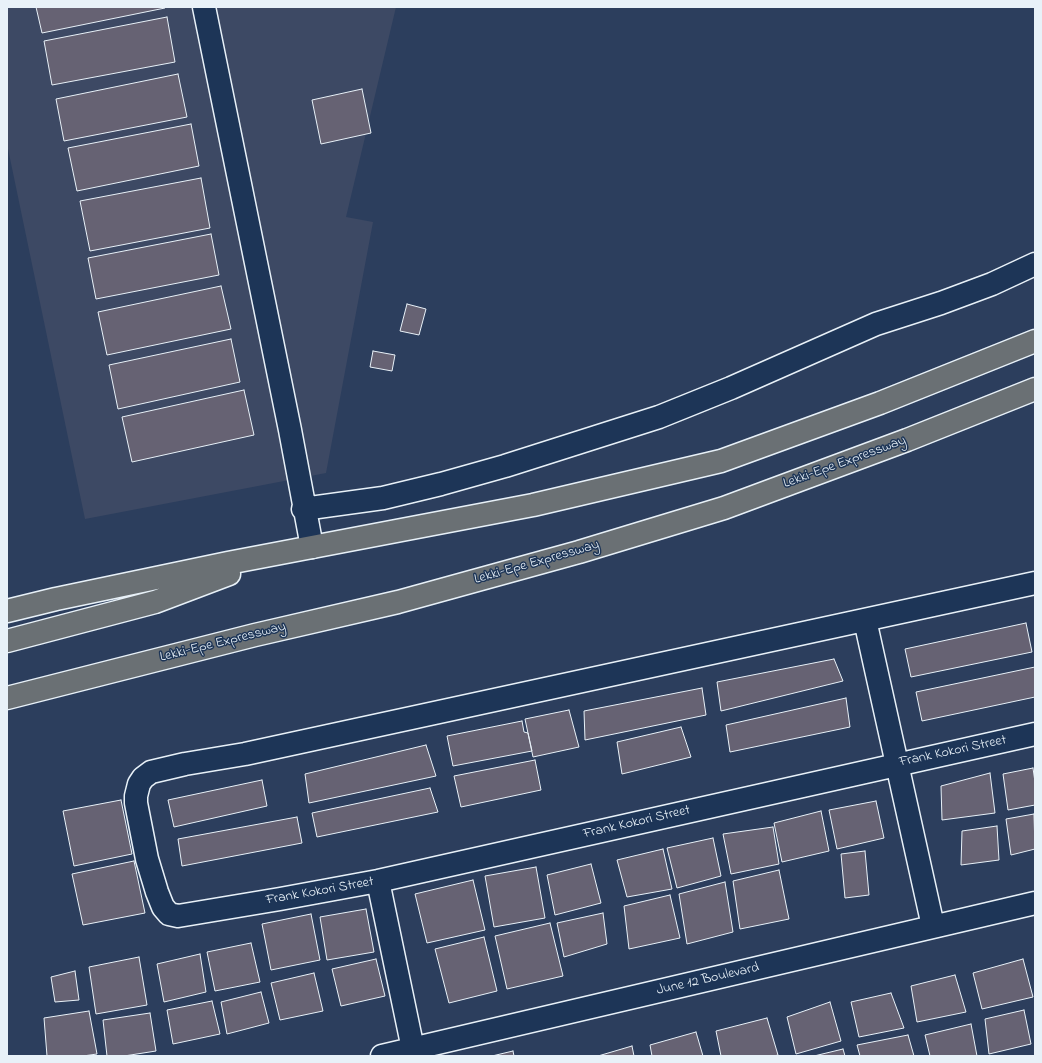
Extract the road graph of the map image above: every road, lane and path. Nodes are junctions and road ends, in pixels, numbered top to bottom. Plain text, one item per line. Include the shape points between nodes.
1 (204, 7) edge
2 (1035, 264) edge
3 (1035, 341) edge
4 (1035, 389) edge
5 (304, 509) junction
6 (312, 547) junction
7 (286, 552) junction
8 (1035, 583) edge
9 (7, 611) edge
10 (865, 620) junction
11 (7, 641) edge
12 (16, 696) edge
13 (7, 707) edge
14 (1035, 734) edge
15 (896, 765) junction
16 (378, 881) junction
17 (1035, 903) edge
18 (933, 926) junction
19 (414, 1049) junction
20 (382, 1056) edge

1 - 5 street
2 - 5 street via 942,303 876,324 659,417 543,455 441,484 383,498
3 - 6 highway via 880,403 721,461 532,505
4 - 12 highway, Lekki-Epe Expressway via 907,440 731,505 579,552 398,602 255,635
5 - 6 street
6 - 7 highway
7 - 9 highway
7 - 11 highway via 155,602
8 - 10 street, Frank Kokori Street
10 - 15 street
10 - 16 street, Frank Kokori Street via 253,752 185,764 151,772 143,778 137,789 136,803 147,859 162,907 169,914 178,916
12 - 13 highway
14 - 15 street, Frank Kokori Street
15 - 16 street, Frank Kokori Street
15 - 18 street
16 - 19 street
17 - 18 street, June 12 Boulevard
18 - 19 street, June 12 Boulevard
19 - 20 street, June 12 Boulevard

